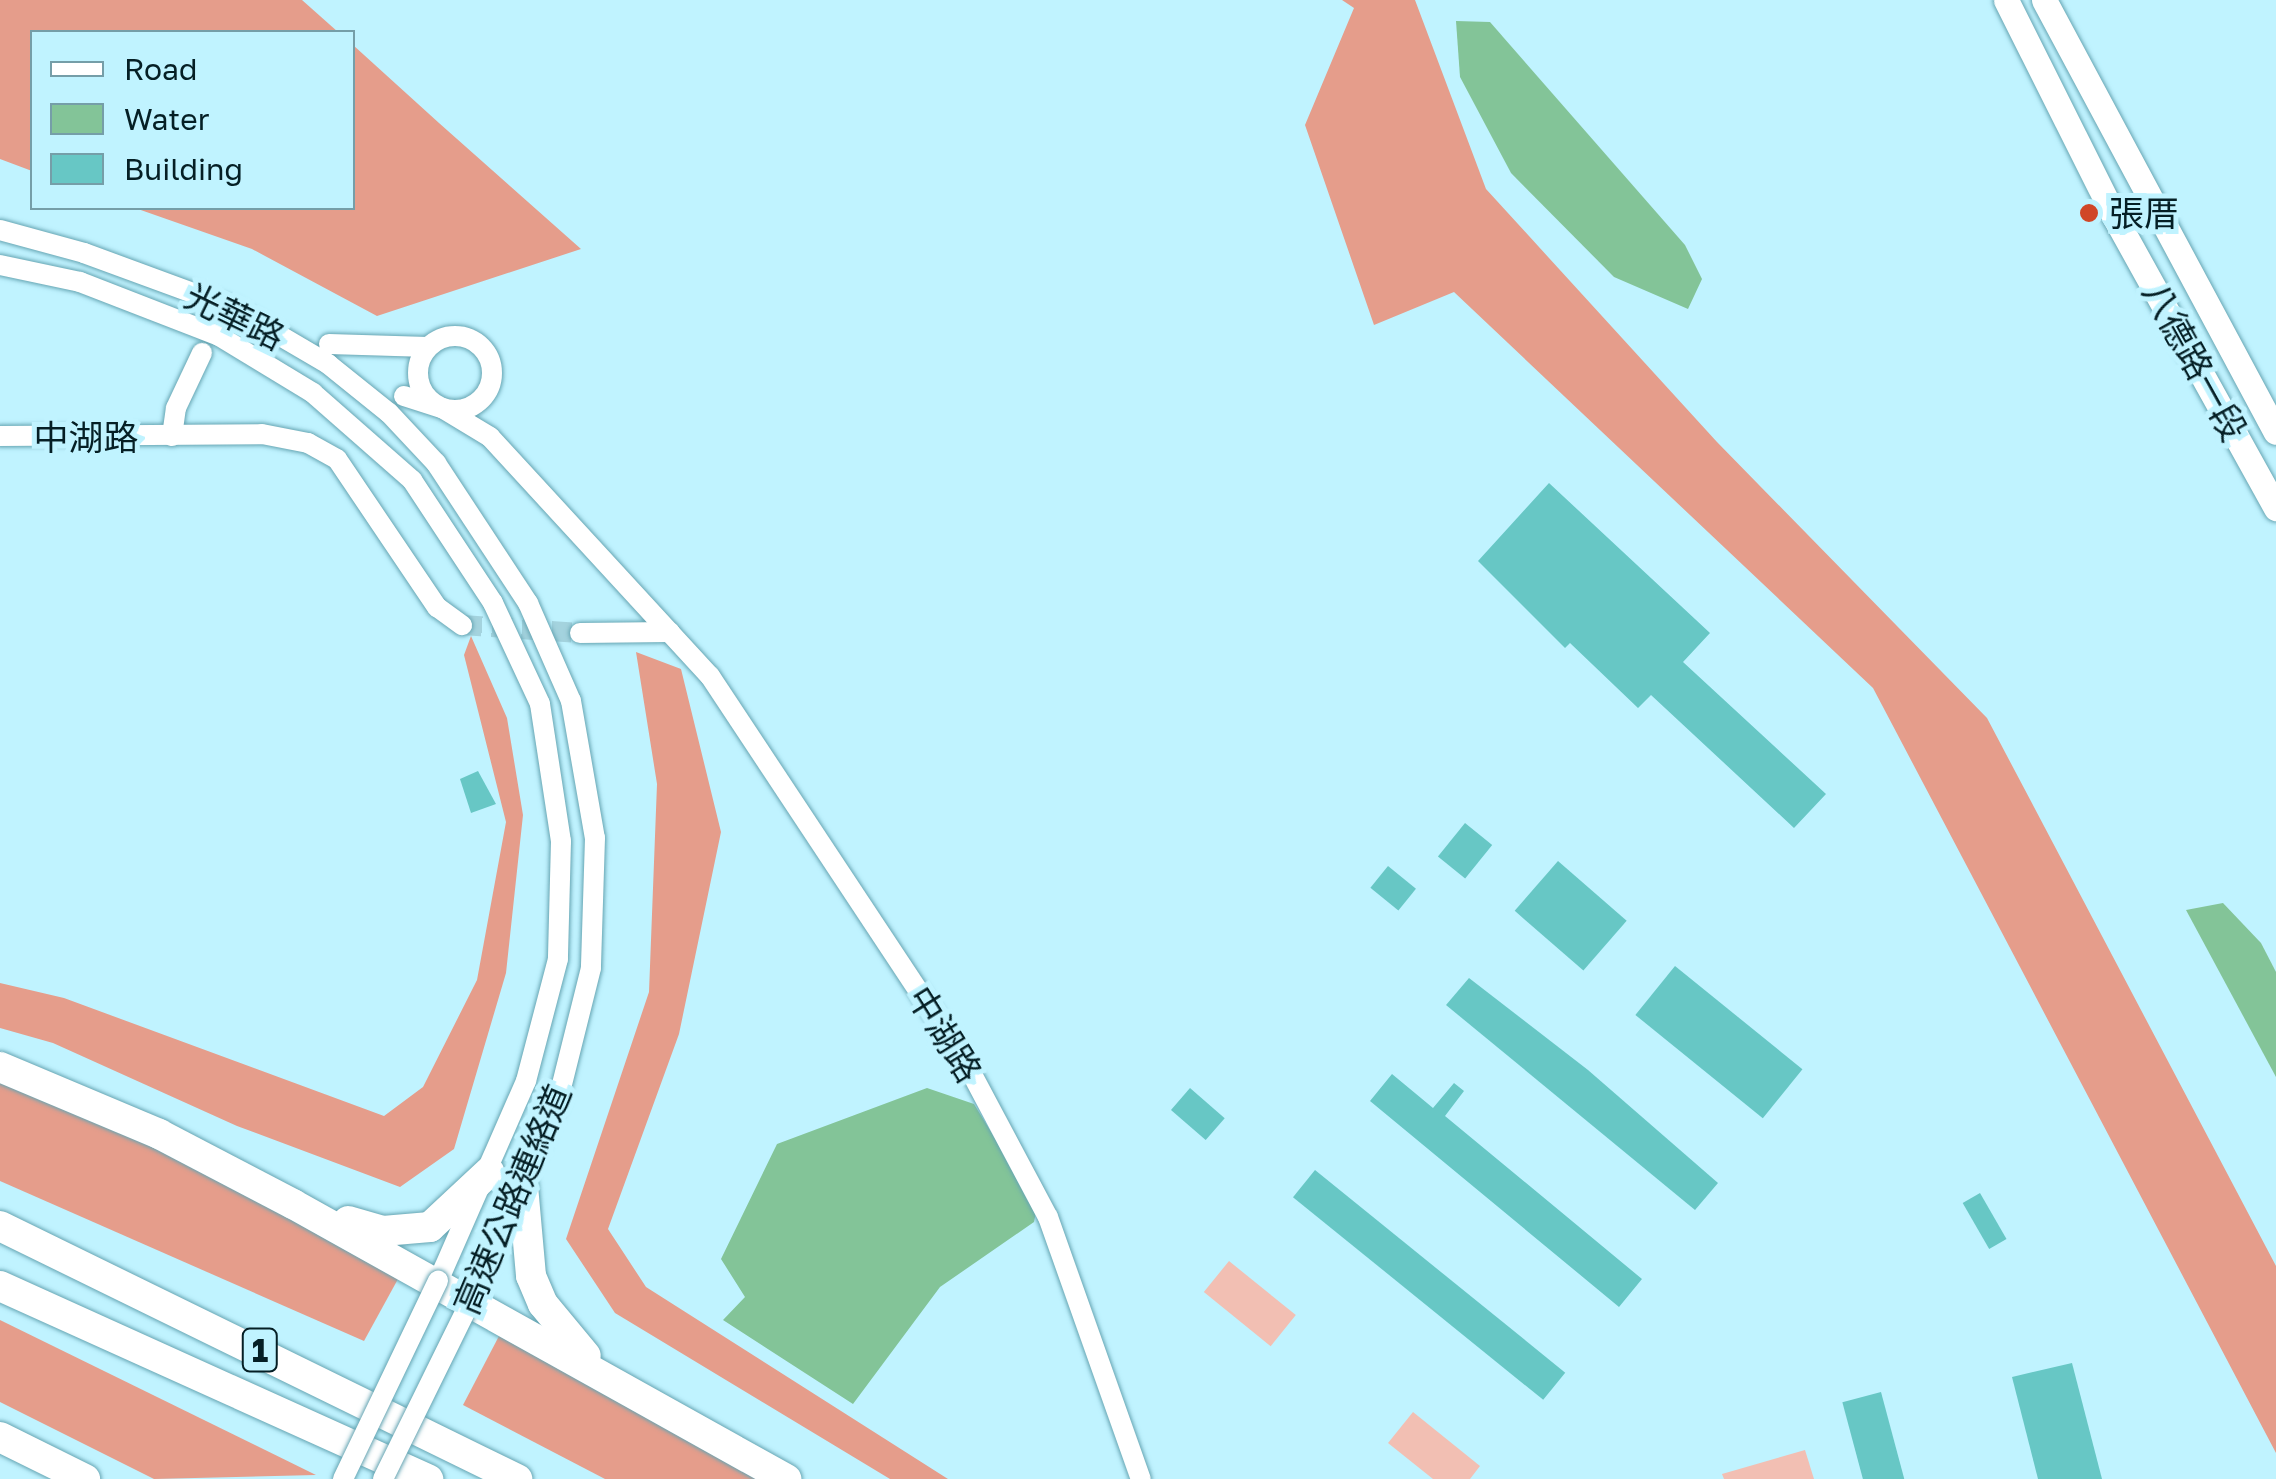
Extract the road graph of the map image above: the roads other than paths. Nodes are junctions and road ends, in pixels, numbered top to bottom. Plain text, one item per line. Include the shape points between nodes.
1 (2006, 0) edge
2 (2044, 0) edge
3 (0, 230) edge
4 (0, 264) edge
5 (328, 344) dead end
6 (428, 347) junction
7 (202, 353) dead end
8 (492, 381) junction
9 (404, 396) dead end
10 (442, 408) junction
11 (2276, 432) edge
12 (0, 436) edge
13 (172, 436) junction
14 (490, 437) junction
15 (436, 464) joint
16 (412, 480) joint
17 (2276, 508) edge
18 (462, 625) tunnel mouth
19 (670, 632) junction
20 (580, 633) tunnel mouth
21 (0, 1067) edge
22 (489, 1172) junction
23 (523, 1186) junction
24 (293, 1204) junction
25 (0, 1226) edge
26 (438, 1281) junction
27 (0, 1286) edge
28 (471, 1300) junction
29 (598, 1370) junction
30 (0, 1437) edge
31 (85, 1479) edge
32 (343, 1479) edge
33 (383, 1479) edge
34 (428, 1479) edge
35 (517, 1479) edge
36 (786, 1479) edge
37 (1141, 1479) edge

1 - 17 main road, 八德路一段 via 2114,216
2 - 11 main road, 八德路一段
3 - 15 street, 光華路 via 231,307 328,364 389,413
4 - 16 street, 光華路 via 80,282 218,336 313,393
5 - 6 street
6 - 8 street via 451,335 476,341 491,361
6 - 10 street via 419,381
7 - 13 street, 中湖路 via 176,408
8 - 10 street via 468,408
8 - 14 street
9 - 10 street, 中湖路
10 - 14 street, 中湖路
12 - 13 street, 中湖路
13 - 18 street, 中湖路 via 262,434 308,443 336,459 437,607
14 - 19 street, 中湖路
15 - 23 street, 高速公路連絡道 via 528,603 570,701 595,838 591,968 558,1100
16 - 22 street, 高速公路連絡道 via 493,603 540,704 562,841 558,960 526,1082
19 - 20 street
19 - 37 street, 中湖路 via 710,676 966,1064 1048,1217
21 - 24 highway via 159,1134
22 - 24 highway via 430,1227 382,1232
22 - 26 street, 高速公路連絡道
23 - 28 street, 高速公路連絡道
23 - 29 highway via 531,1276 543,1304
24 - 26 highway
25 - 35 highway, 1
26 - 28 highway
26 - 32 street, 高速公路連絡道, bridge
27 - 34 highway, 1
28 - 29 highway
28 - 33 street, 高速公路連絡道, bridge
29 - 36 highway
30 - 31 highway

